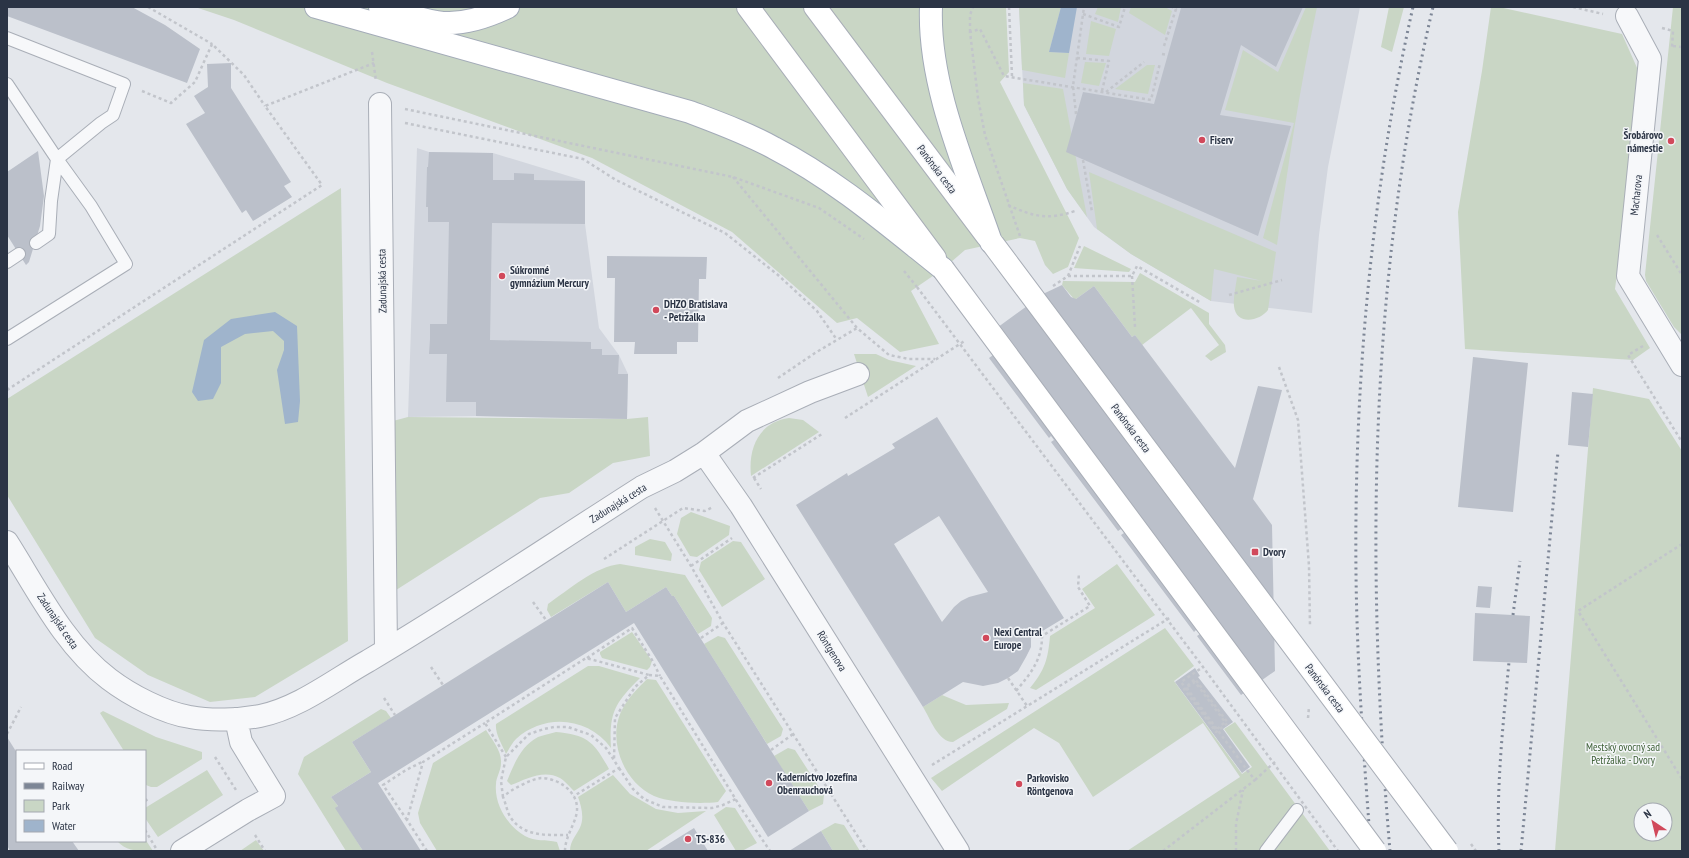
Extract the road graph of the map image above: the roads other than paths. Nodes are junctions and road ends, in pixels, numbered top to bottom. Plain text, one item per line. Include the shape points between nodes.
1 (316, 7) edge
2 (380, 7) edge
3 (508, 7) edge
4 (748, 7) edge
5 (815, 7) edge
6 (931, 7) edge
7 (1628, 16) road end
8 (7, 38) edge
9 (7, 84) edge
10 (380, 104) road end
11 (57, 159) junction
12 (36, 243) dead end
13 (992, 243) junction
14 (19, 254) dead end
15 (7, 262) edge
16 (943, 269) junction
17 (7, 339) edge
18 (1682, 365) edge
19 (858, 374) dead end
20 (704, 453) junction
21 (7, 542) edge
22 (386, 650) junction
23 (236, 719) junction
24 (1297, 810) dead end
25 (182, 851) edge
26 (958, 851) edge
27 (1266, 851) edge
28 (1375, 851) edge
29 (1447, 851) edge

1 - 16 main road via 690,112 745,133 797,161 855,198
2 - 3 main road via 448,23 470,21
4 - 16 main road
5 - 13 main road, Panónska cesta
6 - 13 main road via 936,68 948,118
7 - 18 street, Macharova via 1650,60 1628,276
8 - 11 lane via 124,84 113,115
9 - 11 lane
10 - 22 street, Zadunajská cesta
11 - 12 lane via 49,234
11 - 17 lane via 92,206 126,264
13 - 29 main road, Panónska cesta, bridge
14 - 15 lane
16 - 28 main road, bridge
19 - 20 street, Zadunajská cesta via 810,392 747,421
20 - 22 street, Zadunajská cesta via 642,487
20 - 26 street, Röntgenova via 741,506
21 - 23 street, Zadunajská cesta via 76,649 109,679 140,698 172,712 190,717
22 - 23 street, Zadunajská cesta via 303,699 261,716
23 - 25 street via 241,742 274,796
24 - 27 lane

